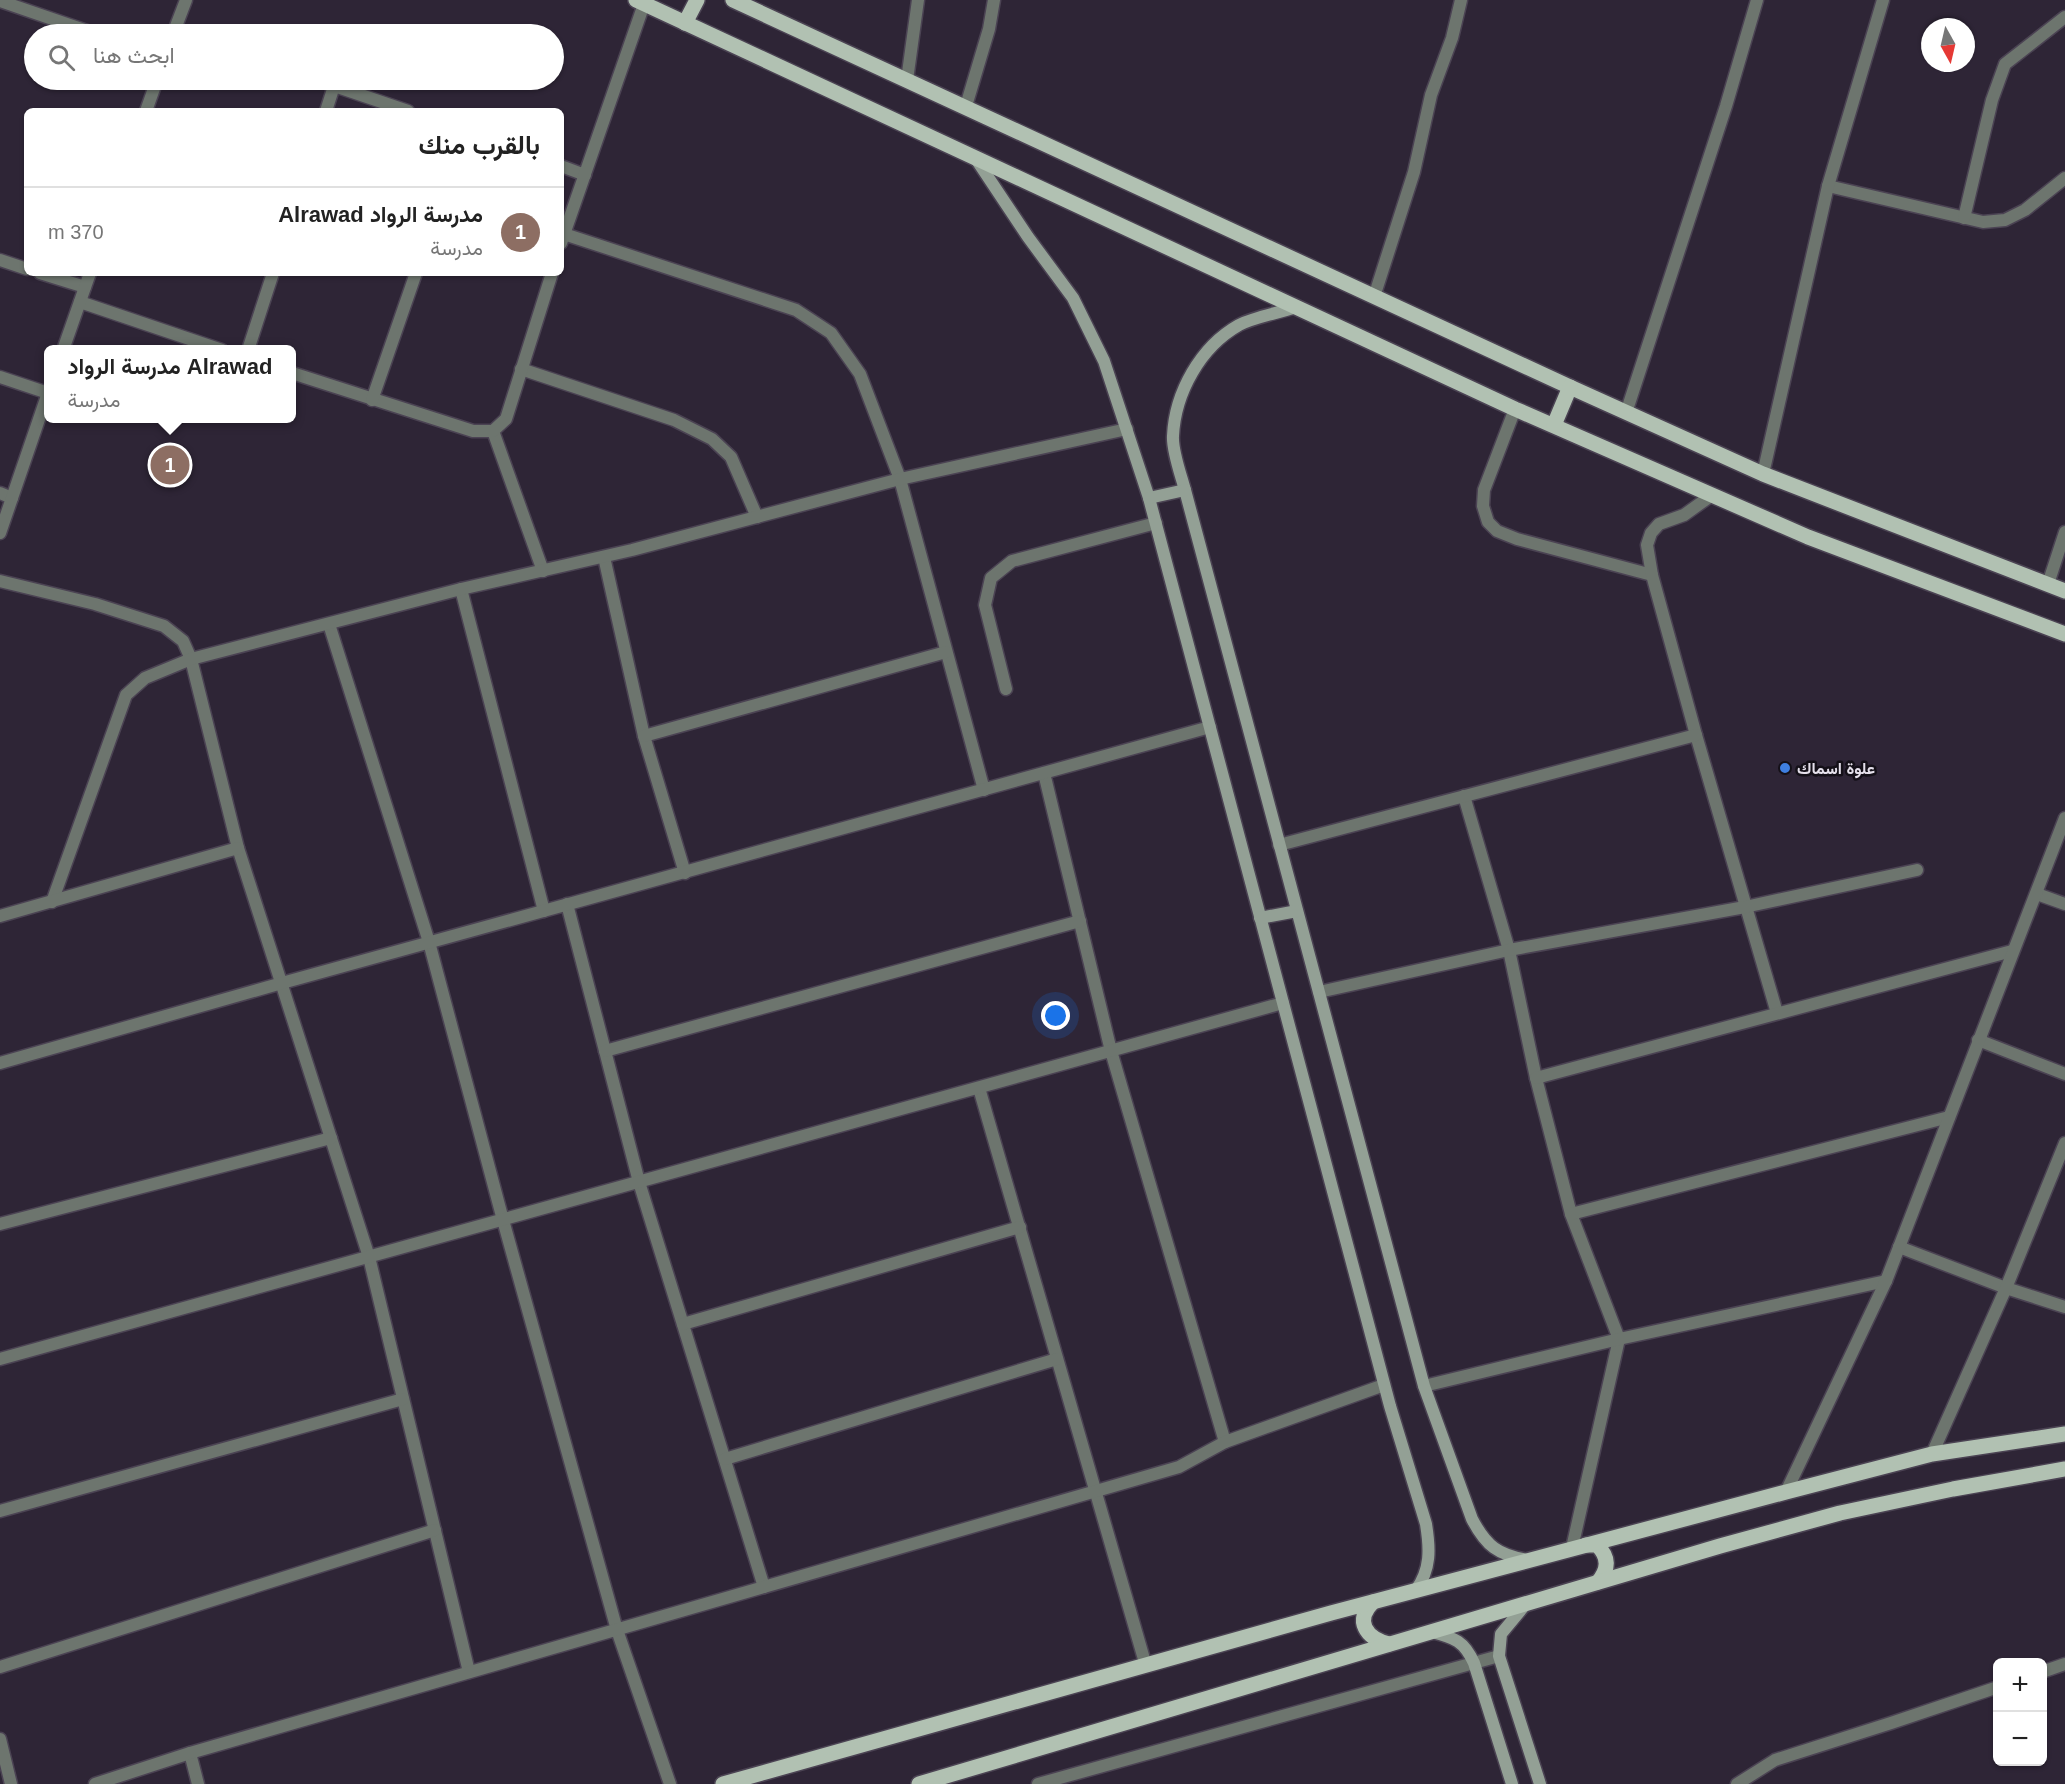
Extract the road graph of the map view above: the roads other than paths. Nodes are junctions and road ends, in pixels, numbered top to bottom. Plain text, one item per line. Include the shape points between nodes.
1 (186, 0) edge
2 (697, 0) edge
3 (733, 0) edge
4 (918, 0) edge
5 (994, 0) edge
6 (1461, 0) edge
7 (1757, 0) edge
8 (1883, 0) edge
9 (0, 1) edge
10 (640, 2) edge
11 (2065, 16) edge
12 (685, 23) junction
13 (67, 24) edge
14 (177, 24) edge
15 (907, 80) junction
16 (153, 90) edge
17 (333, 90) edge
18 (346, 90) edge
19 (966, 106) junction
20 (147, 108) edge
21 (327, 108) edge
22 (399, 108) edge
23 (976, 159) junction
24 (564, 167) edge
25 (585, 175) junction
26 (2065, 178) edge
27 (1828, 186) junction
28 (1964, 218) junction
29 (564, 233) edge
30 (564, 240) edge
31 (0, 260) edge
32 (24, 268) edge
33 (50, 276) edge
34 (89, 276) edge
35 (272, 276) edge
36 (415, 276) edge
37 (551, 276) edge
38 (85, 287) junction
39 (1374, 297) junction
40 (80, 302) junction
41 (1296, 307) junction
42 (65, 345) edge
43 (207, 345) edge
44 (251, 345) edge
45 (521, 369) junction
46 (296, 375) edge
47 (0, 377) edge
48 (1570, 387) junction
49 (44, 392) edge
50 (372, 400) junction
51 (44, 403) edge
52 (1515, 409) junction
53 (1626, 413) junction
54 (1554, 425) junction
55 (1127, 429) junction
56 (493, 431) junction
57 (1763, 474) junction
58 (900, 479) junction
59 (1185, 490) junction
60 (6, 495) edge
61 (1712, 495) junction
62 (1149, 498) junction
63 (757, 518) junction
64 (1156, 523) junction
65 (2065, 532) edge
66 (0, 533) edge
67 (603, 557) junction
68 (543, 571) junction
69 (1652, 576) junction
70 (0, 581) edge
71 (2048, 584) junction
72 (461, 589) junction
73 (2065, 591) edge
74 (329, 624) junction
75 (2065, 634) edge
76 (946, 652) junction
77 (191, 659) junction
78 (1006, 689) dead end
79 (1210, 727) junction
80 (1696, 735) junction
81 (644, 736) junction
82 (1044, 773) junction
83 (984, 790) junction
84 (1464, 796) junction
85 (2065, 818) edge
86 (1279, 845) junction
87 (238, 848) junction
88 (1917, 870) dead end
89 (685, 873) junction
90 (2037, 894) junction
91 (52, 902) junction
92 (567, 904) junction
93 (2065, 904) edge
94 (1745, 907) junction
95 (544, 911) junction
96 (1297, 911) junction
97 (0, 916) edge
98 (1260, 918) junction
99 (1080, 921) junction
100 (429, 942) junction
101 (1509, 950) junction
102 (2012, 951) junction
103 (282, 983) junction
104 (1319, 992) junction
105 (1283, 1003) junction
106 (1777, 1013) junction
107 (1978, 1041) junction
108 (605, 1051) junction
109 (1111, 1051) junction
110 (0, 1063) edge
111 (2065, 1074) edge
112 (1536, 1078) junction
113 (979, 1088) junction
114 (1949, 1117) junction
115 (331, 1138) junction
116 (2065, 1143) edge
117 (639, 1182) junction
118 (1571, 1214) junction
119 (503, 1220) junction
120 (0, 1224) edge
121 (1020, 1227) junction
122 (1899, 1247) junction
123 (369, 1257) junction
124 (1886, 1281) junction
125 (2006, 1288) junction
126 (2065, 1307) edge
127 (683, 1324) junction
128 (1619, 1340) junction
129 (0, 1359) edge
130 (1058, 1359) junction
131 (1384, 1384) junction
132 (1424, 1386) junction
133 (403, 1399) junction
134 (2065, 1434) edge
135 (1224, 1442) junction
136 (1932, 1454) junction
137 (725, 1459) junction
138 (2065, 1469) edge
139 (1096, 1492) junction
140 (1786, 1492) junction
141 (0, 1511) edge
142 (435, 1530) junction
143 (1578, 1546) junction
144 (1529, 1561) junction
145 (1598, 1582) junction
146 (764, 1587) junction
147 (1416, 1590) junction
148 (1373, 1602) junction
149 (1525, 1605) junction
150 (617, 1630) junction
151 (1431, 1631) junction
152 (1389, 1644) junction
153 (1499, 1656) junction
154 (1474, 1663) junction
155 (2065, 1664) edge
156 (1146, 1666) junction
157 (0, 1667) edge
158 (2047, 1671) edge
159 (469, 1672) junction
160 (1993, 1689) edge
161 (0, 1739) edge
162 (190, 1753) junction
163 (12, 1784) edge
164 (95, 1784) edge
165 (198, 1784) edge
166 (670, 1784) edge
167 (723, 1784) edge
168 (919, 1784) edge
169 (1038, 1784) edge
170 (1512, 1784) edge
171 (1540, 1784) edge
172 (1737, 1784) edge

1 - 14 street
2 - 12 main road
3 - 15 main road
4 - 15 street
5 - 19 street
6 - 39 street via 1431,95 1414,172
7 - 53 street
8 - 27 street
9 - 13 street
10 - 12 main road
10 - 25 street
11 - 28 street via 2005,64 1992,100
12 - 23 main road
15 - 19 main road
16 - 20 street
17 - 21 street
18 - 22 street
19 - 39 main road
23 - 41 main road
23 - 55 main road via 1073,298 1104,361
24 - 25 street
25 - 29 street
26 - 28 street via 2025,210 2004,220 1983,222
27 - 28 street
27 - 57 street
30 - 58 street via 796,310 831,333 860,374
31 - 32 street
33 - 38 street
34 - 38 street
35 - 44 street
36 - 50 street
37 - 45 street
38 - 40 street
39 - 48 main road
40 - 42 street
40 - 43 street
41 - 52 main road
41 - 59 main road via 1239,325 1212,346 1191,373 1178,405 1173,438
45 - 56 street via 506,419
45 - 63 street via 674,420 712,439 731,457
46 - 50 street
47 - 49 street
48 - 53 main road
48 - 54 main road
50 - 56 street via 473,431
51 - 60 street
52 - 54 main road
52 - 69 street via 1485,490 1483,506 1488,522 1497,531 1517,539
53 - 57 main road
54 - 61 main road
55 - 58 street
55 - 62 main road
56 - 68 street
57 - 71 main road
58 - 63 street
58 - 76 street
59 - 62 main road
59 - 86 main road
60 - 66 street
61 - 69 street via 1684,515 1659,524 1651,533 1647,544
61 - 75 main road via 1808,537
62 - 64 main road
63 - 67 street
64 - 78 street via 1012,561 991,578 985,605
64 - 79 main road
65 - 71 street
67 - 68 street
67 - 81 street
68 - 72 street
69 - 80 street
70 - 77 street via 164,626 183,641
71 - 73 main road
72 - 74 street
72 - 95 street
74 - 77 street
74 - 100 street
76 - 81 street
76 - 83 street
77 - 87 street
77 - 91 street via 145,678 126,694
79 - 82 street
79 - 98 main road
80 - 84 street
80 - 94 street
81 - 89 street
82 - 83 street
82 - 99 street
83 - 89 street
84 - 86 street
84 - 101 street
85 - 90 street
86 - 96 main road
87 - 91 street
87 - 103 street
88 - 94 street
89 - 92 street
90 - 93 street
90 - 102 street
91 - 97 street
92 - 95 street
92 - 108 street
94 - 101 street
94 - 106 street
95 - 100 street
96 - 98 main road
96 - 104 main road
98 - 105 main road
99 - 108 street
99 - 109 street
100 - 103 street
100 - 119 street
101 - 104 street
101 - 112 street
102 - 106 street
102 - 107 street
103 - 110 street
103 - 115 street
104 - 132 main road
105 - 109 street
105 - 131 main road
106 - 112 street
107 - 111 street
107 - 114 street
108 - 117 street
109 - 113 street
109 - 135 street
112 - 118 street
113 - 117 street
113 - 121 street
114 - 118 street
114 - 122 street
115 - 120 street
115 - 123 street
116 - 125 street
117 - 119 street
117 - 127 street
118 - 128 street
119 - 123 street
119 - 150 street
121 - 127 street
121 - 130 street
122 - 124 street
122 - 125 street
123 - 129 street
123 - 133 street
124 - 128 street
124 - 140 street
125 - 126 street
125 - 136 street
127 - 137 street
128 - 132 street
128 - 143 street
130 - 137 street
130 - 139 street
131 - 135 street
131 - 147 main road via 1426,1524 1429,1563
132 - 144 main road via 1481,1536 1510,1557
133 - 141 street
133 - 142 street
134 - 136 main road
135 - 139 street via 1179,1467
136 - 140 main road
137 - 146 street
138 - 145 main road via 1840,1514
139 - 146 street
139 - 156 street
140 - 143 main road
142 - 157 street
142 - 159 street
143 - 144 main road
143 - 145 main road via 1597,1545 1602,1550 1606,1572
144 - 147 main road
145 - 149 main road
146 - 150 street
147 - 148 main road
148 - 152 main road via 1363,1618 1365,1627 1371,1637
148 - 156 main road
149 - 151 main road
149 - 153 main road via 1501,1634
150 - 159 street
150 - 166 street
151 - 152 main road
151 - 154 main road via 1468,1648
152 - 168 main road
153 - 154 street
153 - 171 main road
154 - 169 street
154 - 170 main road
155 - 158 street
156 - 167 main road
159 - 162 street
160 - 172 street via 1775,1760
161 - 163 street
162 - 164 street
162 - 165 street

